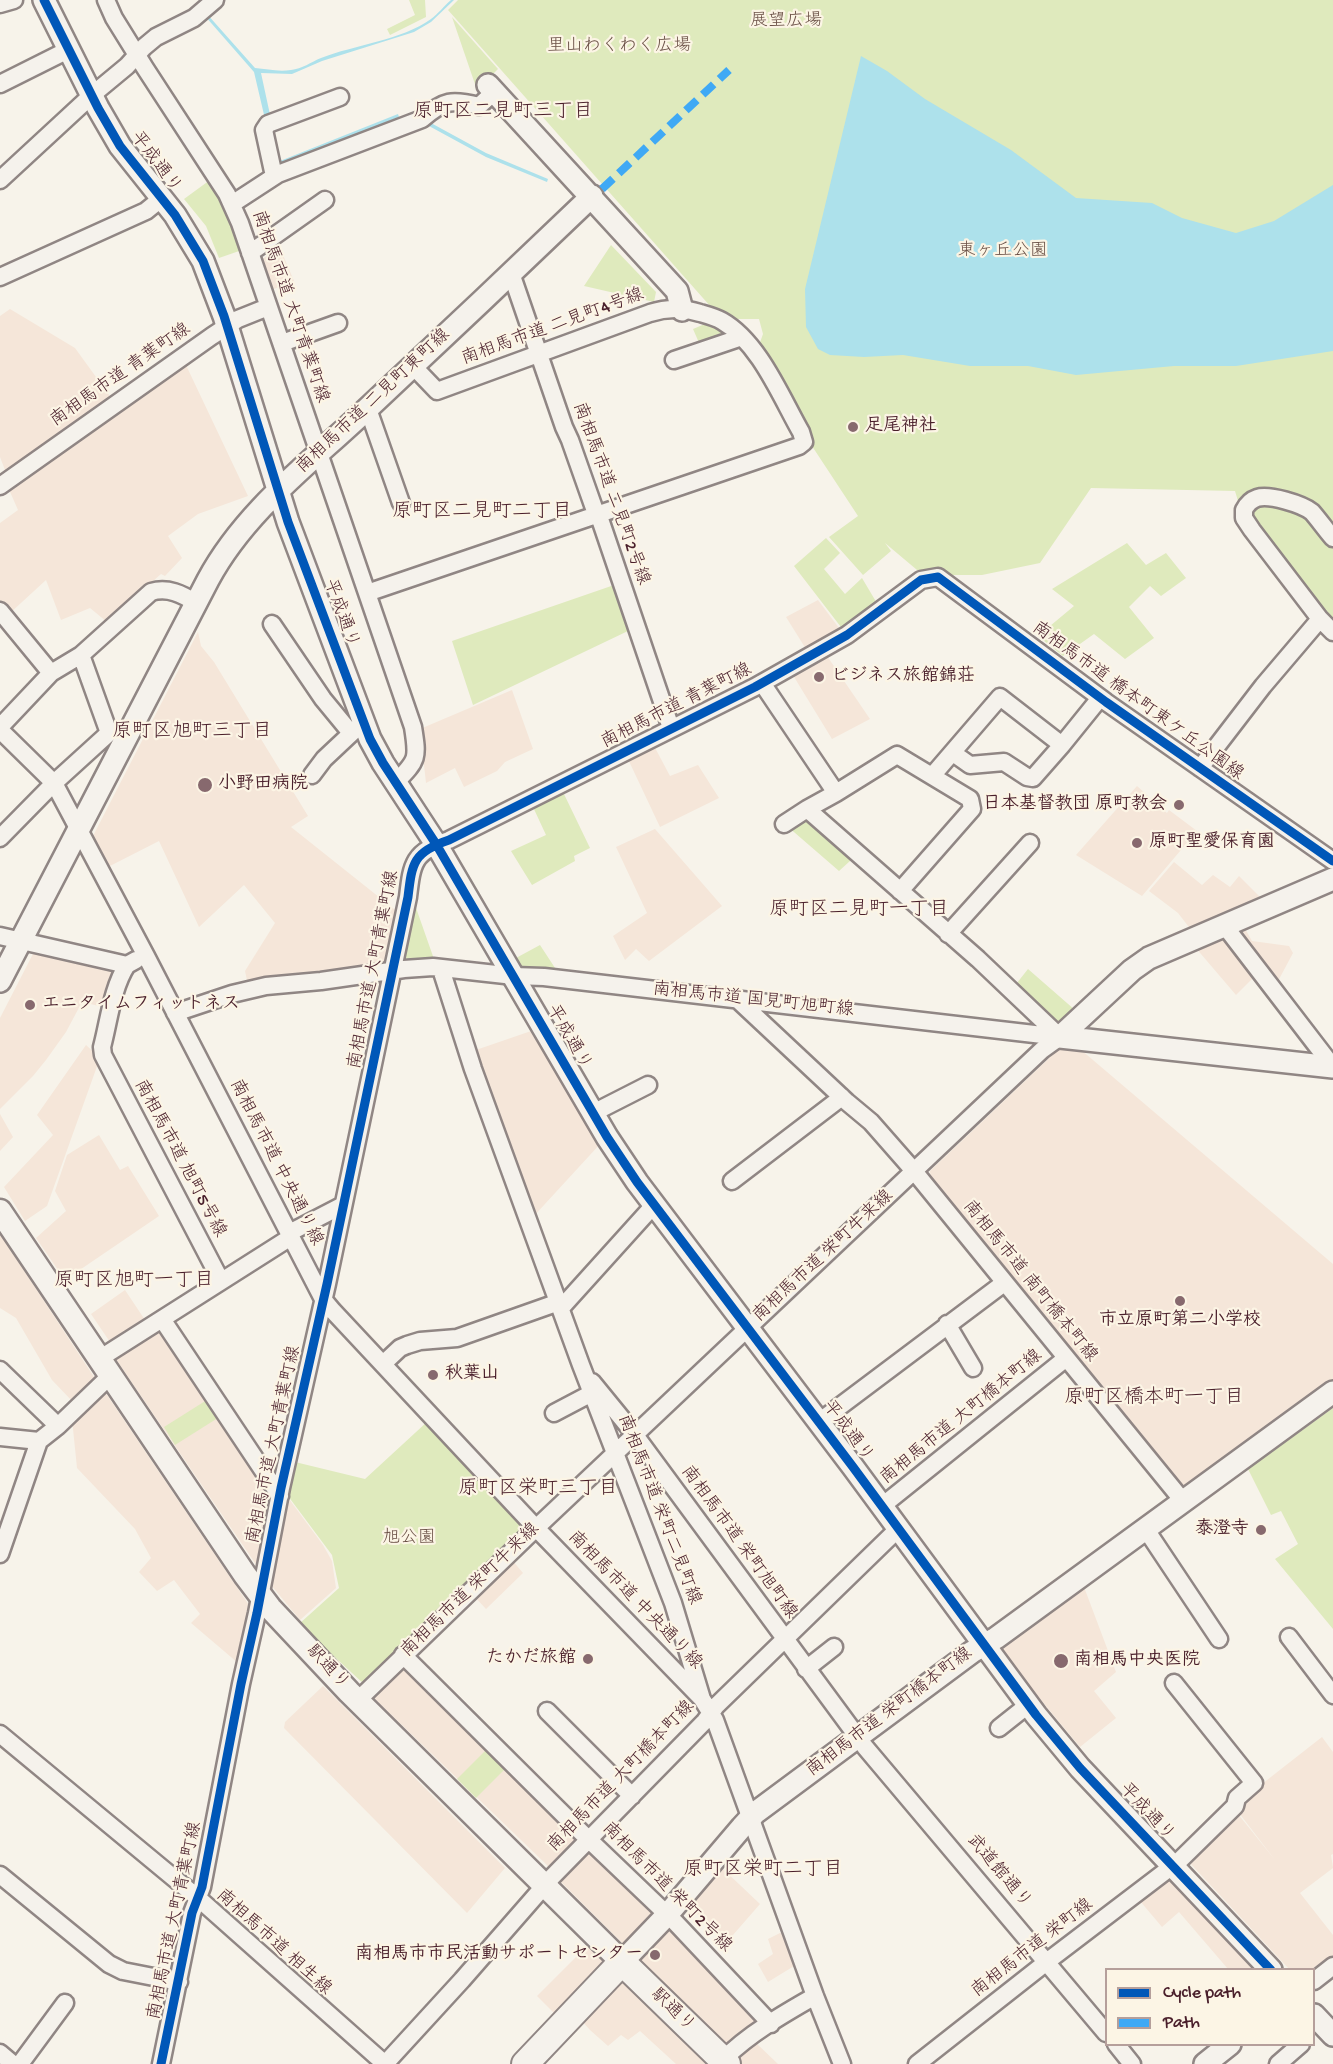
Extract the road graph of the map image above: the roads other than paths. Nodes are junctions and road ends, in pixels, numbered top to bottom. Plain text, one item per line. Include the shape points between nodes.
1 (14, 0) edge
2 (44, 0) edge
3 (106, 0) edge
4 (214, 0) edge
5 (0, 4) edge
6 (68, 50) junction
7 (137, 55) junction
8 (0, 84) edge
9 (491, 88) joint
10 (92, 95) junction
11 (340, 97) dead end
12 (274, 176) junction
13 (0, 180) edge
14 (592, 196) junction
15 (162, 198) junction
16 (326, 200) dead end
17 (232, 204) junction
18 (250, 253) junction
19 (512, 273) junction
20 (0, 277) edge
21 (268, 307) junction
22 (682, 310) junction
23 (338, 323) dead end
24 (227, 326) junction
25 (742, 337) junction
26 (282, 344) junction
27 (540, 353) junction
28 (674, 360) dead end
29 (413, 366) junction
30 (368, 409) junction
31 (319, 454) junction
32 (2, 478) edge
33 (278, 490) junction
34 (401, 503) dead end
35 (597, 515) junction
36 (1333, 538) edge
37 (921, 580) joint
38 (367, 593) junction
39 (196, 603) junction
40 (0, 611) edge
41 (1320, 619) junction
42 (272, 624) dead end
43 (1333, 632) edge
44 (81, 655) junction
45 (51, 674) junction
46 (762, 682) junction
47 (1100, 698) junction
48 (0, 728) edge
49 (357, 728) junction
50 (671, 728) junction
51 (116, 738) junction
52 (1062, 745) junction
53 (953, 753) junction
54 (1200, 768) junction
55 (312, 775) dead end
56 (932, 776) junction
57 (396, 782) junction
58 (54, 783) junction
59 (836, 792) junction
60 (807, 809) junction
61 (784, 824) dead end
62 (79, 830) junction
63 (0, 838) edge
64 (1030, 843) dead end
65 (436, 844) junction
66 (1333, 861) edge
67 (1333, 879) edge
68 (900, 891) junction
69 (1224, 925) junction
70 (948, 933) junction
71 (0, 936) edge
72 (21, 941) junction
73 (146, 956) junction
74 (127, 965) junction
75 (441, 969) junction
76 (393, 971) junction
77 (514, 976) junction
78 (0, 981) edge
79 (738, 1000) junction
80 (175, 1013) junction
81 (1060, 1036) junction
82 (1333, 1067) edge
83 (648, 1085) dead end
84 (842, 1097) junction
85 (593, 1113) junction
86 (914, 1171) junction
87 (732, 1181) dead end
88 (344, 1205) junction
89 (654, 1205) junction
90 (0, 1212) edge
91 (290, 1235) junction
92 (221, 1281) junction
93 (1004, 1283) junction
94 (324, 1299) junction
95 (560, 1305) junction
96 (162, 1319) junction
97 (946, 1324) junction
98 (748, 1329) junction
99 (1065, 1359) junction
100 (384, 1364) junction
101 (105, 1367) junction
102 (973, 1368) dead end
103 (0, 1370) edge
104 (584, 1373) junction
105 (1333, 1392) edge
106 (592, 1393) junction
107 (554, 1413) dead end
108 (819, 1422) junction
109 (58, 1426) junction
110 (635, 1436) junction
111 (0, 1437) edge
112 (39, 1441) junction
113 (615, 1455) junction
114 (280, 1496) junction
115 (1183, 1501) junction
116 (882, 1506) junction
117 (536, 1528) junction
118 (899, 1528) junction
119 (1145, 1528) junction
120 (0, 1554) edge
121 (260, 1595) junction
122 (1289, 1637) dead end
123 (784, 1639) junction
124 (1219, 1639) dead end
125 (983, 1645) junction
126 (834, 1647) dead end
127 (403, 1655) junction
128 (806, 1669) junction
129 (1174, 1683) dead end
130 (1333, 1695) edge
131 (358, 1700) junction
132 (1029, 1705) junction
133 (707, 1706) junction
134 (547, 1712) dead end
135 (999, 1728) dead end
136 (0, 1734) edge
137 (858, 1737) junction
138 (632, 1796) junction
139 (751, 1817) junction
140 (589, 1839) junction
141 (1173, 1865) junction
142 (0, 1875) edge
143 (545, 1885) junction
144 (198, 1898) junction
145 (667, 1915) junction
146 (622, 1962) junction
147 (1047, 1962) junction
148 (1333, 1966) edge
149 (1269, 1968) edge
150 (1315, 1980) edge
151 (179, 1982) junction
152 (815, 1996) junction
153 (65, 2003) dead end
154 (771, 2024) junction
155 (1105, 2031) edge
156 (1118, 2046) edge
157 (1228, 2046) edge
158 (1299, 2046) edge
159 (0, 2053) edge
160 (725, 2062) edge
161 (13, 2064) edge
162 (21, 2064) edge
163 (161, 2064) edge
164 (385, 2064) edge
165 (525, 2064) edge
166 (842, 2064) edge
167 (917, 2064) edge
168 (1132, 2064) edge
169 (1205, 2064) edge
170 (1278, 2064) edge

1 - 5 street
2 - 6 street, 平成通り
3 - 7 street, 南相馬市道 大町青葉町線
4 - 7 street via 194,18 156,37
6 - 8 street
6 - 10 street, 平成通り
7 - 10 street
7 - 17 street, 南相馬市道 大町青葉町線
9 - 12 street via 479,106 452,100 422,119
9 - 14 street
10 - 13 street
10 - 15 street, 平成通り via 120,146
11 - 12 street via 264,130
12 - 17 street
14 - 19 street, 南相馬市道 二見町東町線
14 - 22 street via 677,291
15 - 20 street via 146,211
15 - 24 street, 平成通り via 203,261
16 - 18 street
17 - 18 street, 南相馬市道 大町青葉町線
18 - 21 street, 南相馬市道 大町青葉町線
19 - 27 street, 南相馬市道 二見町2号線
19 - 29 street, 南相馬市道 二見町東町線
21 - 24 street, 南相馬市道 青葉町線
21 - 26 street, 南相馬市道 大町青葉町線
22 - 25 street, 南相馬市道 二見町4号線 via 718,319
22 - 27 street, 南相馬市道 二見町4号線 via 656,311
23 - 26 street
24 - 32 street, 南相馬市道 青葉町線
24 - 33 street, 平成通り
25 - 28 street
25 - 35 street via 762,364 804,442
26 - 31 street, 南相馬市道 大町青葉町線
27 - 29 street, 南相馬市道 二見町4号線 via 437,391
27 - 35 street, 南相馬市道 二見町2号線
29 - 30 street, 南相馬市道 二見町東町線
30 - 31 street, 南相馬市道 二見町東町線
30 - 34 street
31 - 33 street, 南相馬市道 二見町東町線
31 - 38 street, 南相馬市道 大町青葉町線
33 - 39 street, 南相馬市道 二見町東町線 via 221,558
33 - 49 street, 平成通り
35 - 38 street
35 - 50 street, 南相馬市道 二見町2号線
36 - 41 street via 1312,512 1293,502 1261,496 1244,510 1252,530
37 - 46 street, 南相馬市道 青葉町線 via 847,635
37 - 47 street, 南相馬市道 橋本町東ケ丘公園線 via 942,579
38 - 57 street, 南相馬市道 大町青葉町線 via 415,738 413,765
39 - 44 street via 169,590 151,592
39 - 51 street, 南相馬市道 二見町東町線
40 - 45 street
41 - 43 street
41 - 54 street
42 - 49 street via 323,699
44 - 45 street
44 - 51 street
45 - 48 street
46 - 50 street, 南相馬市道 青葉町線
46 - 59 street
47 - 52 street
47 - 54 street, 南相馬市道 橋本町東ケ丘公園線
48 - 58 street, 南相馬市道 中央通り線
49 - 55 street
49 - 57 street, 平成通り
50 - 65 street, 南相馬市道 青葉町線
51 - 58 street
51 - 62 street, 南相馬市道 二見町東町線
52 - 53 street via 1034,778 1004,762 970,765
52 - 53 street via 1000,697
53 - 56 street
54 - 66 street, 南相馬市道 橋本町東ケ丘公園線
56 - 59 street via 897,755
56 - 68 street via 969,799 972,809
57 - 65 street, 平成通り
58 - 62 street, 南相馬市道 中央通り線
58 - 63 street
59 - 60 street
60 - 61 street
60 - 68 street
62 - 72 street, 南相馬市道 二見町東町線
62 - 73 street, 南相馬市道 中央通り線
64 - 70 street
65 - 76 street, 南相馬市道 大町青葉町線 via 412,865
65 - 77 street, 平成通り
67 - 69 street, 南相馬市道 栄町牛来線
68 - 70 street
69 - 81 street, 南相馬市道 栄町牛来線 via 1139,964
69 - 82 street
70 - 81 street
71 - 72 street
72 - 74 street
72 - 78 street, 南相馬市道 二見町東町線
73 - 74 street
73 - 80 street, 南相馬市道 中央通り線
74 - 92 street, 南相馬市道 旭町5号線 via 114,999 103,1055
75 - 76 street, 南相馬市道 国見町旭町線
75 - 77 street, 南相馬市道 国見町旭町線
75 - 95 street, 南相馬市道 栄町二見町線 via 473,1069
76 - 80 street, 南相馬市道 国見町旭町線 via 266,986
76 - 88 street, 南相馬市道 大町青葉町線
77 - 79 street, 南相馬市道 国見町旭町線
77 - 85 street, 平成通り
79 - 81 street, 南相馬市道 国見町旭町線
79 - 84 street, 南相馬市道 南町橋本町線
80 - 91 street, 南相馬市道 中央通り線
81 - 82 street, 南相馬市道 国見町旭町線
81 - 86 street, 南相馬市道 栄町牛来線
83 - 85 street
84 - 86 street, 南相馬市道 南町橋本町線 via 871,1122
84 - 87 street
85 - 89 street, 平成通り
86 - 93 street, 南相馬市道 南町橋本町線
86 - 98 street, 南相馬市道 栄町牛来線
88 - 91 street
88 - 94 street, 南相馬市道 大町青葉町線
89 - 95 street
89 - 98 street, 平成通り
90 - 101 main road, 駅通り
91 - 92 street
91 - 94 street, 南相馬市道 中央通り線
92 - 96 street
93 - 97 street
93 - 99 street, 南相馬市道 南町橋本町線
94 - 100 street, 南相馬市道 中央通り線
94 - 114 street, 南相馬市道 大町青葉町線
95 - 100 street via 457,1338 407,1345
95 - 104 street, 南相馬市道 栄町二見町線
96 - 101 street
96 - 114 street
97 - 102 street
97 - 108 street
98 - 108 street, 平成通り
98 - 110 street, 南相馬市道 栄町牛来線
99 - 115 street, 南相馬市道 南町橋本町線
99 - 116 street, 南相馬市道 大町橋本町線
100 - 117 street, 南相馬市道 中央通り線
101 - 109 street
101 - 121 main road, 駅通り
103 - 109 street
104 - 106 street, 南相馬市道 栄町二見町線
104 - 110 street, 南相馬市道 栄町旭町線
105 - 115 street, 南相馬市道 栄町橋本町線
106 - 107 street
106 - 113 street, 南相馬市道 栄町二見町線
108 - 116 street, 平成通り
109 - 112 street
110 - 113 street, 南相馬市道 栄町牛来線
110 - 123 street, 南相馬市道 栄町旭町線
111 - 112 street
112 - 120 street
113 - 117 street, 南相馬市道 栄町牛来線
113 - 133 street, 南相馬市道 栄町二見町線 via 673,1603
114 - 121 street, 南相馬市道 大町青葉町線
115 - 119 street, 南相馬市道 栄町橋本町線
116 - 118 street, 平成通り
117 - 127 street, 南相馬市道 栄町牛来線
117 - 133 street, 南相馬市道 中央通り線
118 - 123 street, 南相馬市道 大町橋本町線
118 - 125 street, 平成通り
119 - 124 street
119 - 125 street, 南相馬市道 栄町橋本町線
121 - 131 main road, 駅通り
121 - 144 street, 南相馬市道 大町青葉町線
122 - 130 street
123 - 128 street, 南相馬市道 栄町旭町線
123 - 133 street, 南相馬市道 大町橋本町線
125 - 132 street, 平成通り
125 - 137 street, 南相馬市道 栄町橋本町線
126 - 128 street
127 - 131 street, 南相馬市道 栄町牛来線
127 - 140 street, 南相馬市道 栄町2号線
128 - 137 street, 南相馬市道 栄町旭町線
129 - 141 street, 南相馬市道 栄町線 via 1254,1783
131 - 143 main road, 駅通り
132 - 135 street
132 - 141 street, 平成通り via 1068,1755
133 - 138 street, 南相馬市道 大町橋本町線
133 - 139 street, 南相馬市道 栄町二見町線
134 - 138 street
136 - 144 street, 南相馬市道 相生線
137 - 139 street, 南相馬市道 栄町橋本町線
137 - 147 street, 武道館通り
138 - 140 street, 南相馬市道 大町橋本町線
139 - 145 street, 南相馬市道 栄町橋本町線
139 - 152 street, 南相馬市道 栄町二見町線
140 - 143 street, 南相馬市道 大町橋本町線
140 - 145 street, 南相馬市道 栄町2号線
141 - 147 street, 南相馬市道 栄町線
141 - 149 street, 平成通り
142 - 151 street via 109,1964 123,1971
143 - 146 main road, 駅通り
143 - 164 street, 南相馬市道 大町橋本町線
144 - 151 street, 南相馬市道 大町青葉町線
144 - 164 street, 南相馬市道 相生線
145 - 146 street, 南相馬市道 栄町橋本町線
145 - 154 street, 南相馬市道 栄町2号線
146 - 160 main road, 駅通り
146 - 165 main road
147 - 155 street, 武道館通り
147 - 167 street, 南相馬市道 栄町線
148 - 150 street
151 - 163 street, 南相馬市道 大町青葉町線
152 - 154 street
152 - 166 street, 南相馬市道 栄町二見町線
153 - 162 street
154 - 160 street via 734,2049
156 - 168 street
157 - 169 street
158 - 170 street
159 - 161 street

